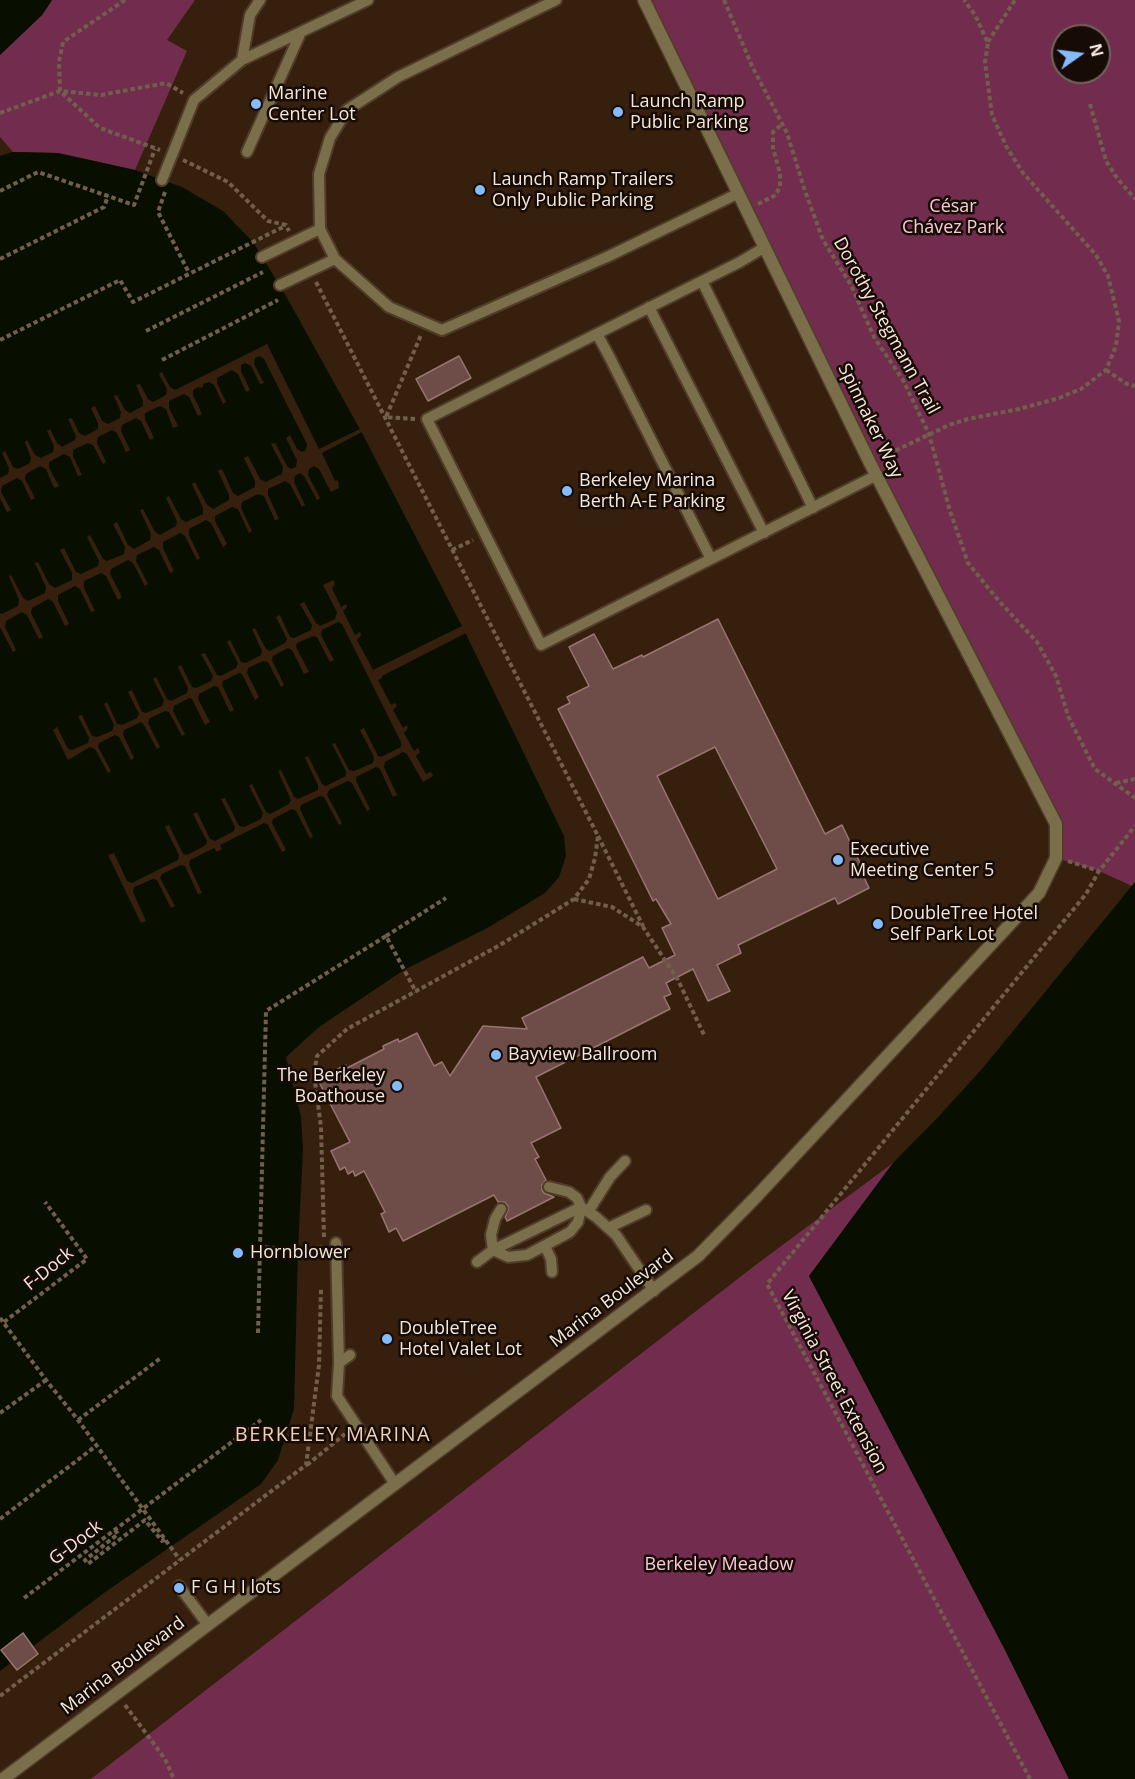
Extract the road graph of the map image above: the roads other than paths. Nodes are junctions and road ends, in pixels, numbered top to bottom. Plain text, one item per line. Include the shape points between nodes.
1 (260, 0) edge
2 (368, 0) edge
3 (556, 0) edge
4 (644, 0) edge
5 (301, 32) junction
6 (242, 60) junction
7 (247, 152) dead end
8 (165, 181) road end
9 (740, 193) junction
10 (320, 229) junction
11 (765, 247) junction
12 (262, 257) dead end
13 (334, 259) junction
14 (702, 281) junction
15 (280, 285) dead end
16 (649, 307) junction
17 (597, 334) junction
18 (877, 475) junction
19 (813, 508) junction
20 (764, 533) junction
21 (711, 559) junction
22 (1056, 858) joint
23 (625, 1161) dead end
24 (549, 1187) dead end
25 (501, 1209) dead end
26 (584, 1210) junction
27 (646, 1210) dead end
28 (608, 1228) junction
29 (336, 1243) dead end
30 (545, 1246) junction
31 (493, 1251) junction
32 (477, 1262) dead end
33 (552, 1272) dead end
34 (654, 1291) junction
35 (350, 1355) dead end
36 (339, 1363) junction
37 (395, 1484) junction
38 (179, 1587) dead end
39 (208, 1625) junction
40 (3, 1779) edge

1 - 6 lane via 250,15
2 - 5 lane
3 - 10 lane via 398,76 346,110 330,138 319,174
4 - 9 street, Spinnaker Way
5 - 6 lane
5 - 7 lane
6 - 8 lane via 194,100
9 - 11 street, Spinnaker Way
9 - 13 lane via 442,330 389,307
10 - 12 lane
10 - 13 lane
11 - 14 lane
11 - 18 street, Spinnaker Way
13 - 15 lane
14 - 16 lane
14 - 19 lane
16 - 17 lane
16 - 20 lane
17 - 21 lane
17 - 21 lane via 427,419 541,645
18 - 19 lane
18 - 22 street, Spinnaker Way via 1056,824
19 - 20 lane
20 - 21 lane
22 - 34 street, Marina Boulevard via 1039,893 756,1197 698,1256
23 - 26 lane
24 - 26 lane via 569,1192
25 - 31 lane via 491,1235
26 - 28 lane
26 - 30 lane via 570,1232
26 - 31 lane
27 - 28 lane
28 - 34 lane
29 - 36 lane via 342,1286
30 - 31 lane via 527,1255 508,1257
30 - 33 lane
31 - 32 lane
34 - 37 street, Marina Boulevard
35 - 36 lane
36 - 37 lane via 337,1396 356,1426 372,1438
37 - 39 street, Marina Boulevard
38 - 39 lane
39 - 40 street, Marina Boulevard

